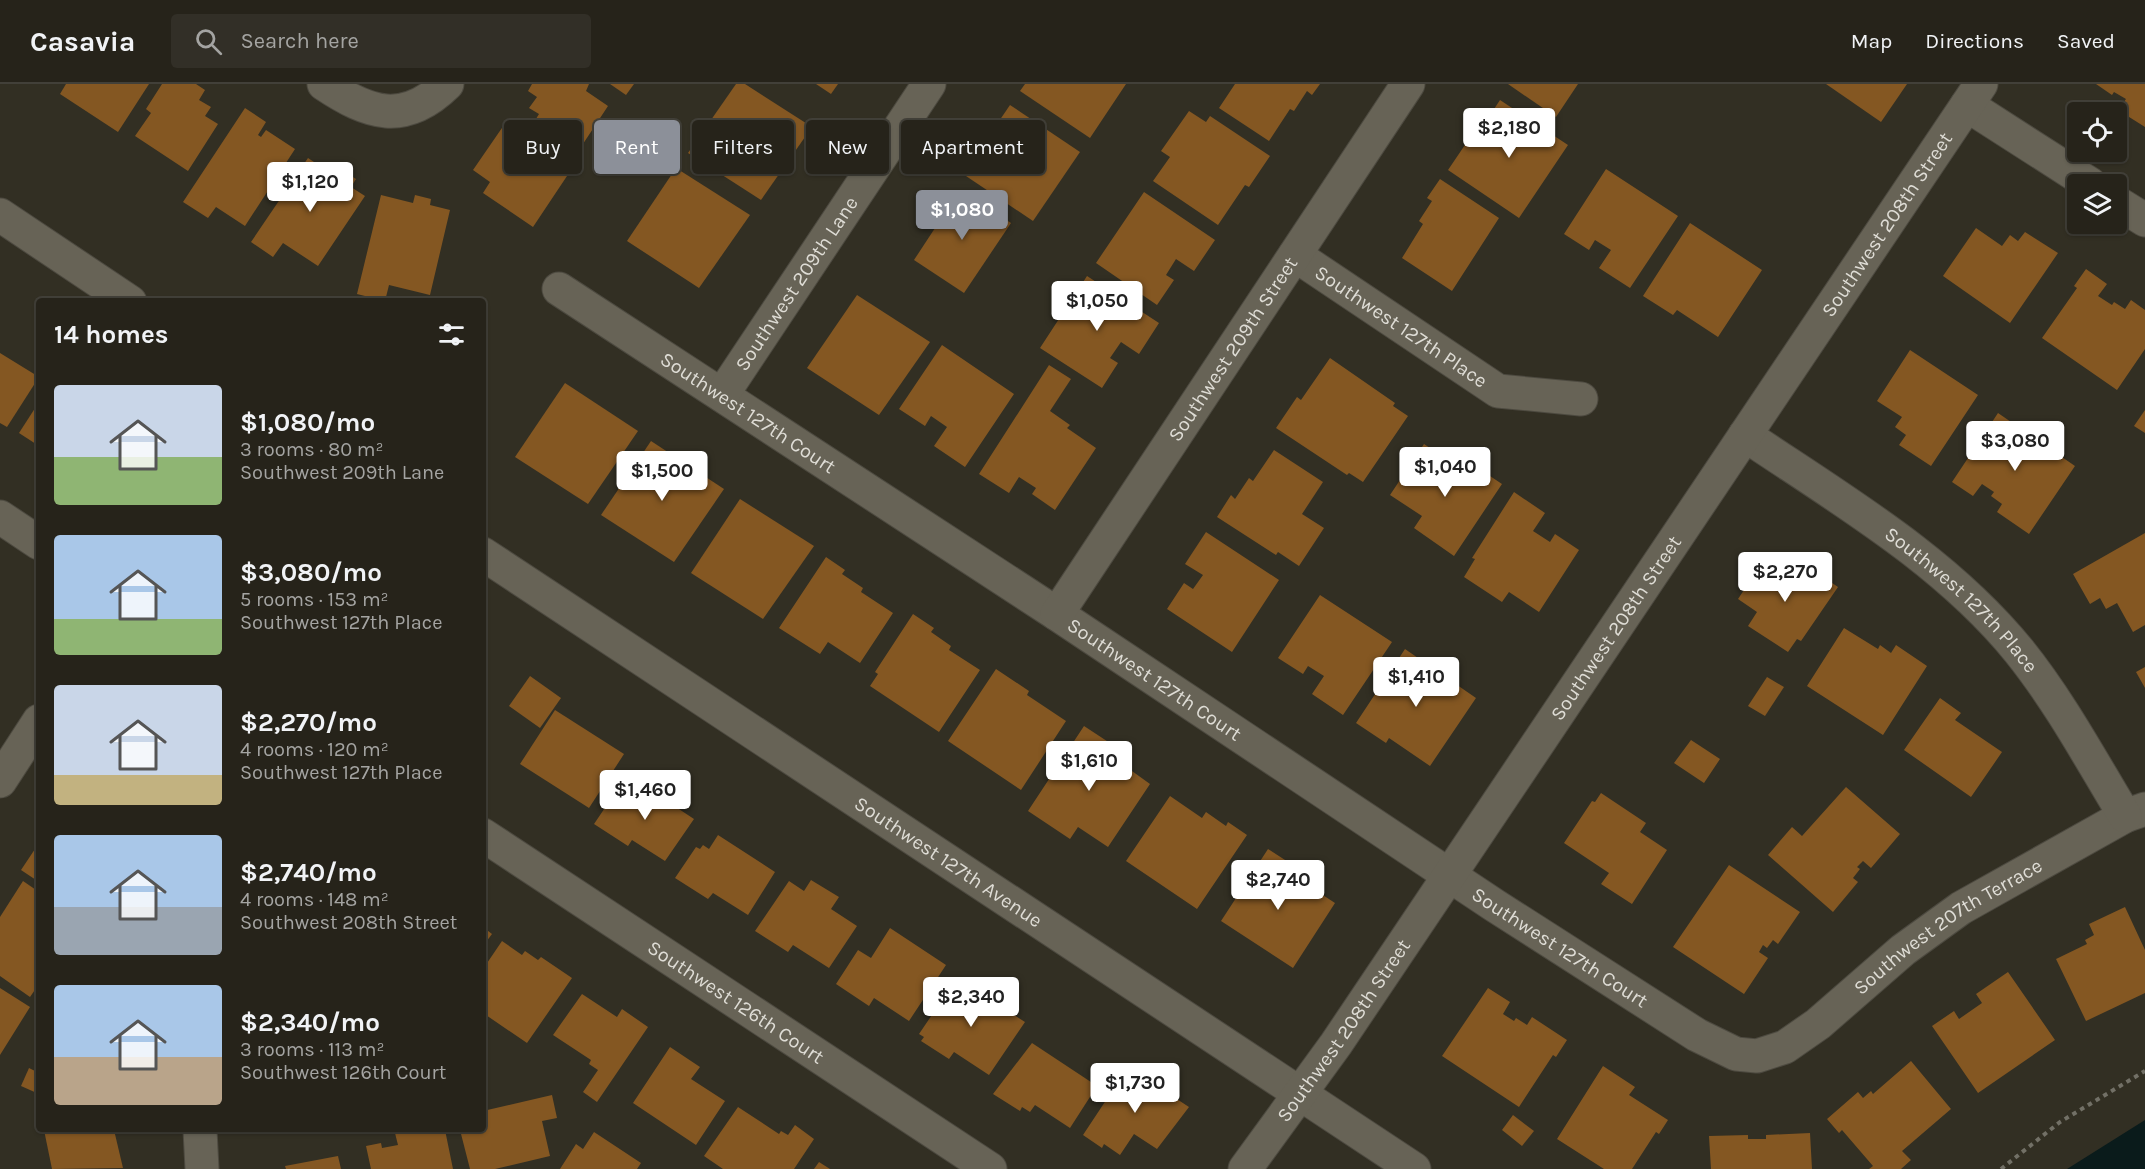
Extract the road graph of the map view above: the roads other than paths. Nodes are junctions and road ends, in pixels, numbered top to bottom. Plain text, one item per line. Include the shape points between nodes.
1 (324, 84) edge
2 (447, 84) edge
3 (929, 84) edge
4 (1408, 84) edge
5 (1974, 94) edge
6 (2077, 174) edge
7 (2127, 208) edge
8 (0, 215) edge
9 (2145, 220) edge
10 (1294, 255) junction
11 (559, 289) dead end
12 (124, 298) edge
13 (722, 395) junction
14 (1581, 399) dead end
15 (1745, 435) junction
16 (0, 517) edge
17 (36, 541) edge
18 (486, 556) edge
19 (1057, 614) junction
20 (36, 726) edge
21 (0, 781) edge
22 (2135, 813) edge
23 (486, 837) edge
24 (1448, 875) junction
25 (1757, 1056) joint
26 (1299, 1093) junction
27 (200, 1132) edge
28 (202, 1169) edge
29 (990, 1169) edge
30 (1245, 1169) edge
31 (1414, 1169) edge

1 - 2 street via 358,105 394,112 424,103
3 - 13 street, Southwest 209th Lane
4 - 10 street, Southwest 209th Street
5 - 6 street
5 - 15 street, Southwest 208th Street
7 - 9 street
8 - 12 street
10 - 14 street, Southwest 127th Place via 1498,391
10 - 19 street, Southwest 209th Street
11 - 13 street, Southwest 127th Court
13 - 19 street, Southwest 127th Court
15 - 22 street, Southwest 127th Place via 1901,541 1986,615 2047,687
15 - 24 street, Southwest 208th Street
16 - 17 street
18 - 26 street, Southwest 127th Avenue
19 - 24 street, Southwest 127th Court
20 - 21 street
22 - 25 street, Southwest 207th Terrace via 1961,908 1903,950 1818,1024 1785,1047
23 - 29 street, Southwest 126th Court
24 - 25 street, Southwest 127th Court via 1697,1035 1736,1054
24 - 26 street, Southwest 208th Street
26 - 30 street, Southwest 208th Street
26 - 31 street, Southwest 127th Avenue
27 - 28 street

